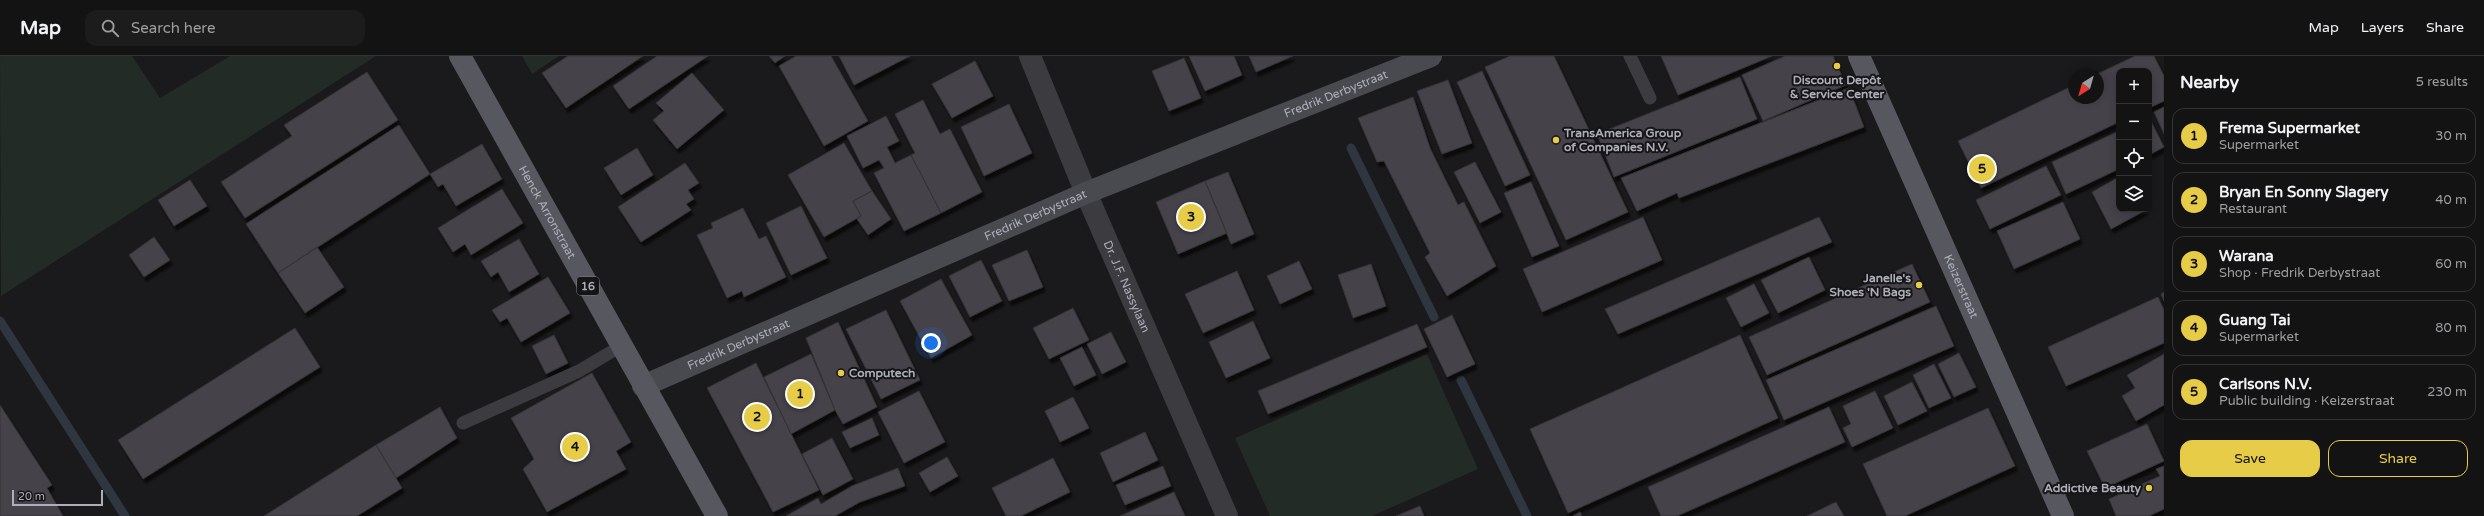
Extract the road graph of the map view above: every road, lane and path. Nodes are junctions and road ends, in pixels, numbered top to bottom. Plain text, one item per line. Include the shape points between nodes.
1 (460, 56) edge
2 (1030, 56) edge
3 (1431, 56) edge
4 (1630, 56) edge
5 (1859, 56) edge
6 (1650, 98) dead end
7 (1086, 193) junction
8 (621, 346) junction
9 (643, 386) junction
10 (463, 423) dead end
11 (717, 516) edge
12 (1227, 516) edge
13 (2063, 516) edge

1 - 8 main road, Henck Arronstraat / 16
2 - 7 street, Dr. J.F. Nassylaan
3 - 7 main road, Fredrik Derbystraat
4 - 6 lane
5 - 13 main road, Keizerstraat
7 - 9 main road, Fredrik Derbystraat
7 - 12 street, Dr. J.F. Nassylaan
8 - 9 main road, Henck Arronstraat / 16
8 - 10 lane via 579,371
9 - 11 main road, Henck Arronstraat / 16

